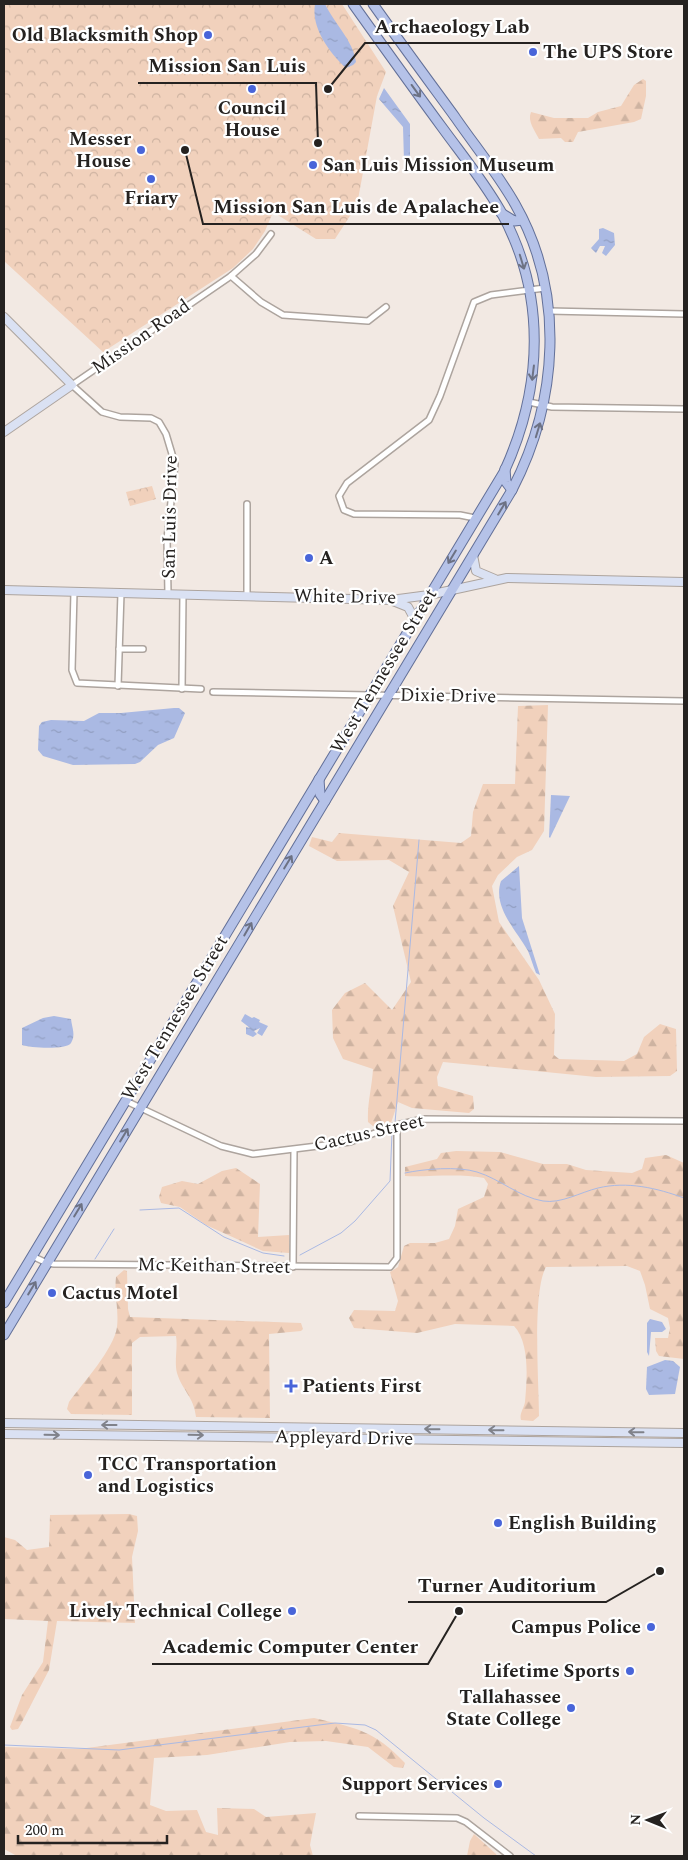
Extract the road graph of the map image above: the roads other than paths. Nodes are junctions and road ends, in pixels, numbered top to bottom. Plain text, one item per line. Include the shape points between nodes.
1 (353, 4) edge
2 (373, 4) edge
3 (402, 43) junction
4 (389, 54) junction
5 (487, 162) junction
6 (474, 171) junction
7 (501, 212) junction
8 (523, 220) junction
9 (270, 234) dead end
10 (231, 276) junction
11 (545, 288) junction
12 (529, 290) junction
13 (386, 308) dead end
14 (549, 311) junction
15 (684, 314) edge
16 (4, 317) edge
17 (72, 385) junction
18 (529, 402) junction
19 (544, 405) junction
20 (684, 409) edge
21 (4, 432) edge
22 (505, 468) junction
23 (512, 490) junction
24 (247, 504) dead end
25 (475, 518) junction
26 (473, 555) junction
27 (497, 580) junction
28 (684, 582) edge
29 (4, 590) edge
30 (451, 590) junction
31 (74, 592) junction
32 (121, 592) junction
33 (168, 594) junction
34 (183, 594) junction
35 (247, 595) junction
36 (429, 595) junction
37 (391, 600) junction
38 (415, 620) junction
39 (119, 649) junction
40 (143, 649) dead end
41 (118, 686) junction
42 (182, 689) junction
43 (201, 690) dead end
44 (213, 692) dead end
45 (388, 695) junction
46 (369, 696) junction
47 (684, 701) edge
48 (319, 779) junction
49 (325, 801) junction
50 (249, 893) junction
51 (263, 903) junction
52 (181, 1010) junction
53 (195, 1018) junction
54 (126, 1101) junction
55 (140, 1108) junction
56 (684, 1121) edge
57 (397, 1125) junction
58 (294, 1150) junction
59 (79, 1179) junction
60 (93, 1186) junction
61 (32, 1256) junction
62 (47, 1263) junction
63 (294, 1266) junction
64 (4, 1303) edge
65 (4, 1335) edge
66 (4, 1423) edge
67 (140, 1425) junction
68 (162, 1425) junction
69 (328, 1428) junction
70 (460, 1429) junction
71 (578, 1431) junction
72 (684, 1432) edge
73 (4, 1434) edge
74 (140, 1435) junction
75 (162, 1435) junction
76 (328, 1437) junction
77 (460, 1439) junction
78 (578, 1441) junction
79 (684, 1443) edge
80 (359, 1816) dead end
81 (510, 1856) edge

1 - 4 main road, West Tennessee Street
2 - 3 main road, West Tennessee Street
3 - 4 main road
3 - 5 main road, West Tennessee Street
4 -> 6 main road, West Tennessee Street
5 - 6 main road
5 - 8 main road, West Tennessee Street
6 - 7 main road, West Tennessee Street
7 - 8 main road via 514,221
7 -> 12 main road, West Tennessee Street via 522,261
8 - 11 main road, West Tennessee Street
9 - 10 street, Mission Road via 256,254
10 - 13 street via 271,310 283,315 368,321
10 - 17 street, Mission Road
11 - 12 street
11 - 14 main road, West Tennessee Street
12 -> 18 main road, West Tennessee Street via 535,346
12 - 25 street via 474,302 429,420 347,483 338,496 344,510 354,514 443,514
14 - 15 street
14 - 19 main road, West Tennessee Street via 551,358
16 - 17 main road
17 - 21 main road, Mission Road
17 - 33 street, San Luis Drive via 102,412 120,417 151,418 159,422 166,434 175,464 167,539
18 - 19 street
18 - 22 main road, West Tennessee Street via 515,448
19 - 20 street
23 -> 19 main road, West Tennessee Street via 530,454
22 - 23 main road via 506,482
22 - 25 main road, West Tennessee Street
26 -> 23 main road, West Tennessee Street
24 - 35 street
25 -> 36 main road, West Tennessee Street
26 - 27 main road via 476,571
26 - 30 main road, West Tennessee Street
27 - 28 main road, White Drive
27 - 30 main road, White Drive
29 - 31 main road, White Drive
30 - 36 main road, White Drive
30 - 45 main road, West Tennessee Street
31 - 32 main road, White Drive
31 - 41 street via 72,670 77,684
32 - 33 main road, White Drive
32 - 39 street
33 - 34 main road, White Drive
34 - 35 main road, White Drive
34 - 42 street
35 - 37 main road, White Drive
36 - 37 main road, White Drive
36 - 38 main road, West Tennessee Street
37 - 38 main road via 408,607
38 - 46 main road, West Tennessee Street
39 - 40 street
39 - 41 street
41 - 42 street
42 - 43 street
44 - 46 street, Dixie Drive
45 - 46 street, Dixie Drive
45 - 47 street, Dixie Drive
45 - 49 main road, West Tennessee Street
46 - 48 main road, West Tennessee Street
48 - 49 main road via 320,794
48 - 50 main road, West Tennessee Street
51 -> 49 main road, West Tennessee Street
50 - 51 main road
50 - 52 main road, West Tennessee Street
53 -> 51 main road, West Tennessee Street
52 - 53 main road
52 - 54 main road, West Tennessee Street
53 - 55 main road, West Tennessee Street
54 - 55 street, Cactus Street
54 - 59 main road, West Tennessee Street
55 - 58 street, Cactus Street via 221,1146 243,1152 264,1154
60 -> 55 main road, West Tennessee Street
56 - 57 street, Cactus Street via 440,1118
57 - 58 street, Cactus Street via 350,1142
57 - 63 street, Mc Keithan Street via 396,1263 390,1267
58 - 63 street
59 - 60 main road
59 - 61 main road, West Tennessee Street
62 -> 60 main road, West Tennessee Street
61 - 62 street, Mc Keithan Street
61 - 64 main road, West Tennessee Street
62 - 63 street, Mc Keithan Street
65 -> 62 main road, West Tennessee Street
67 -> 66 main road, Appleyard Drive
67 - 68 main road, Appleyard Drive
67 - 74 main road
67 - 74 main road
68 - 69 main road, Appleyard Drive
68 - 75 main road
70 -> 69 main road, Appleyard Drive
69 - 76 main road
71 -> 70 main road, Appleyard Drive
70 - 77 main road
72 -> 71 main road, Appleyard Drive
71 - 78 main road
73 -> 74 main road, Appleyard Drive
74 - 75 main road, Appleyard Drive
75 -> 76 main road, Appleyard Drive
76 - 77 main road, Appleyard Drive
77 - 78 main road, Appleyard Drive
78 - 79 main road, Appleyard Drive
80 - 81 street via 457,1818

